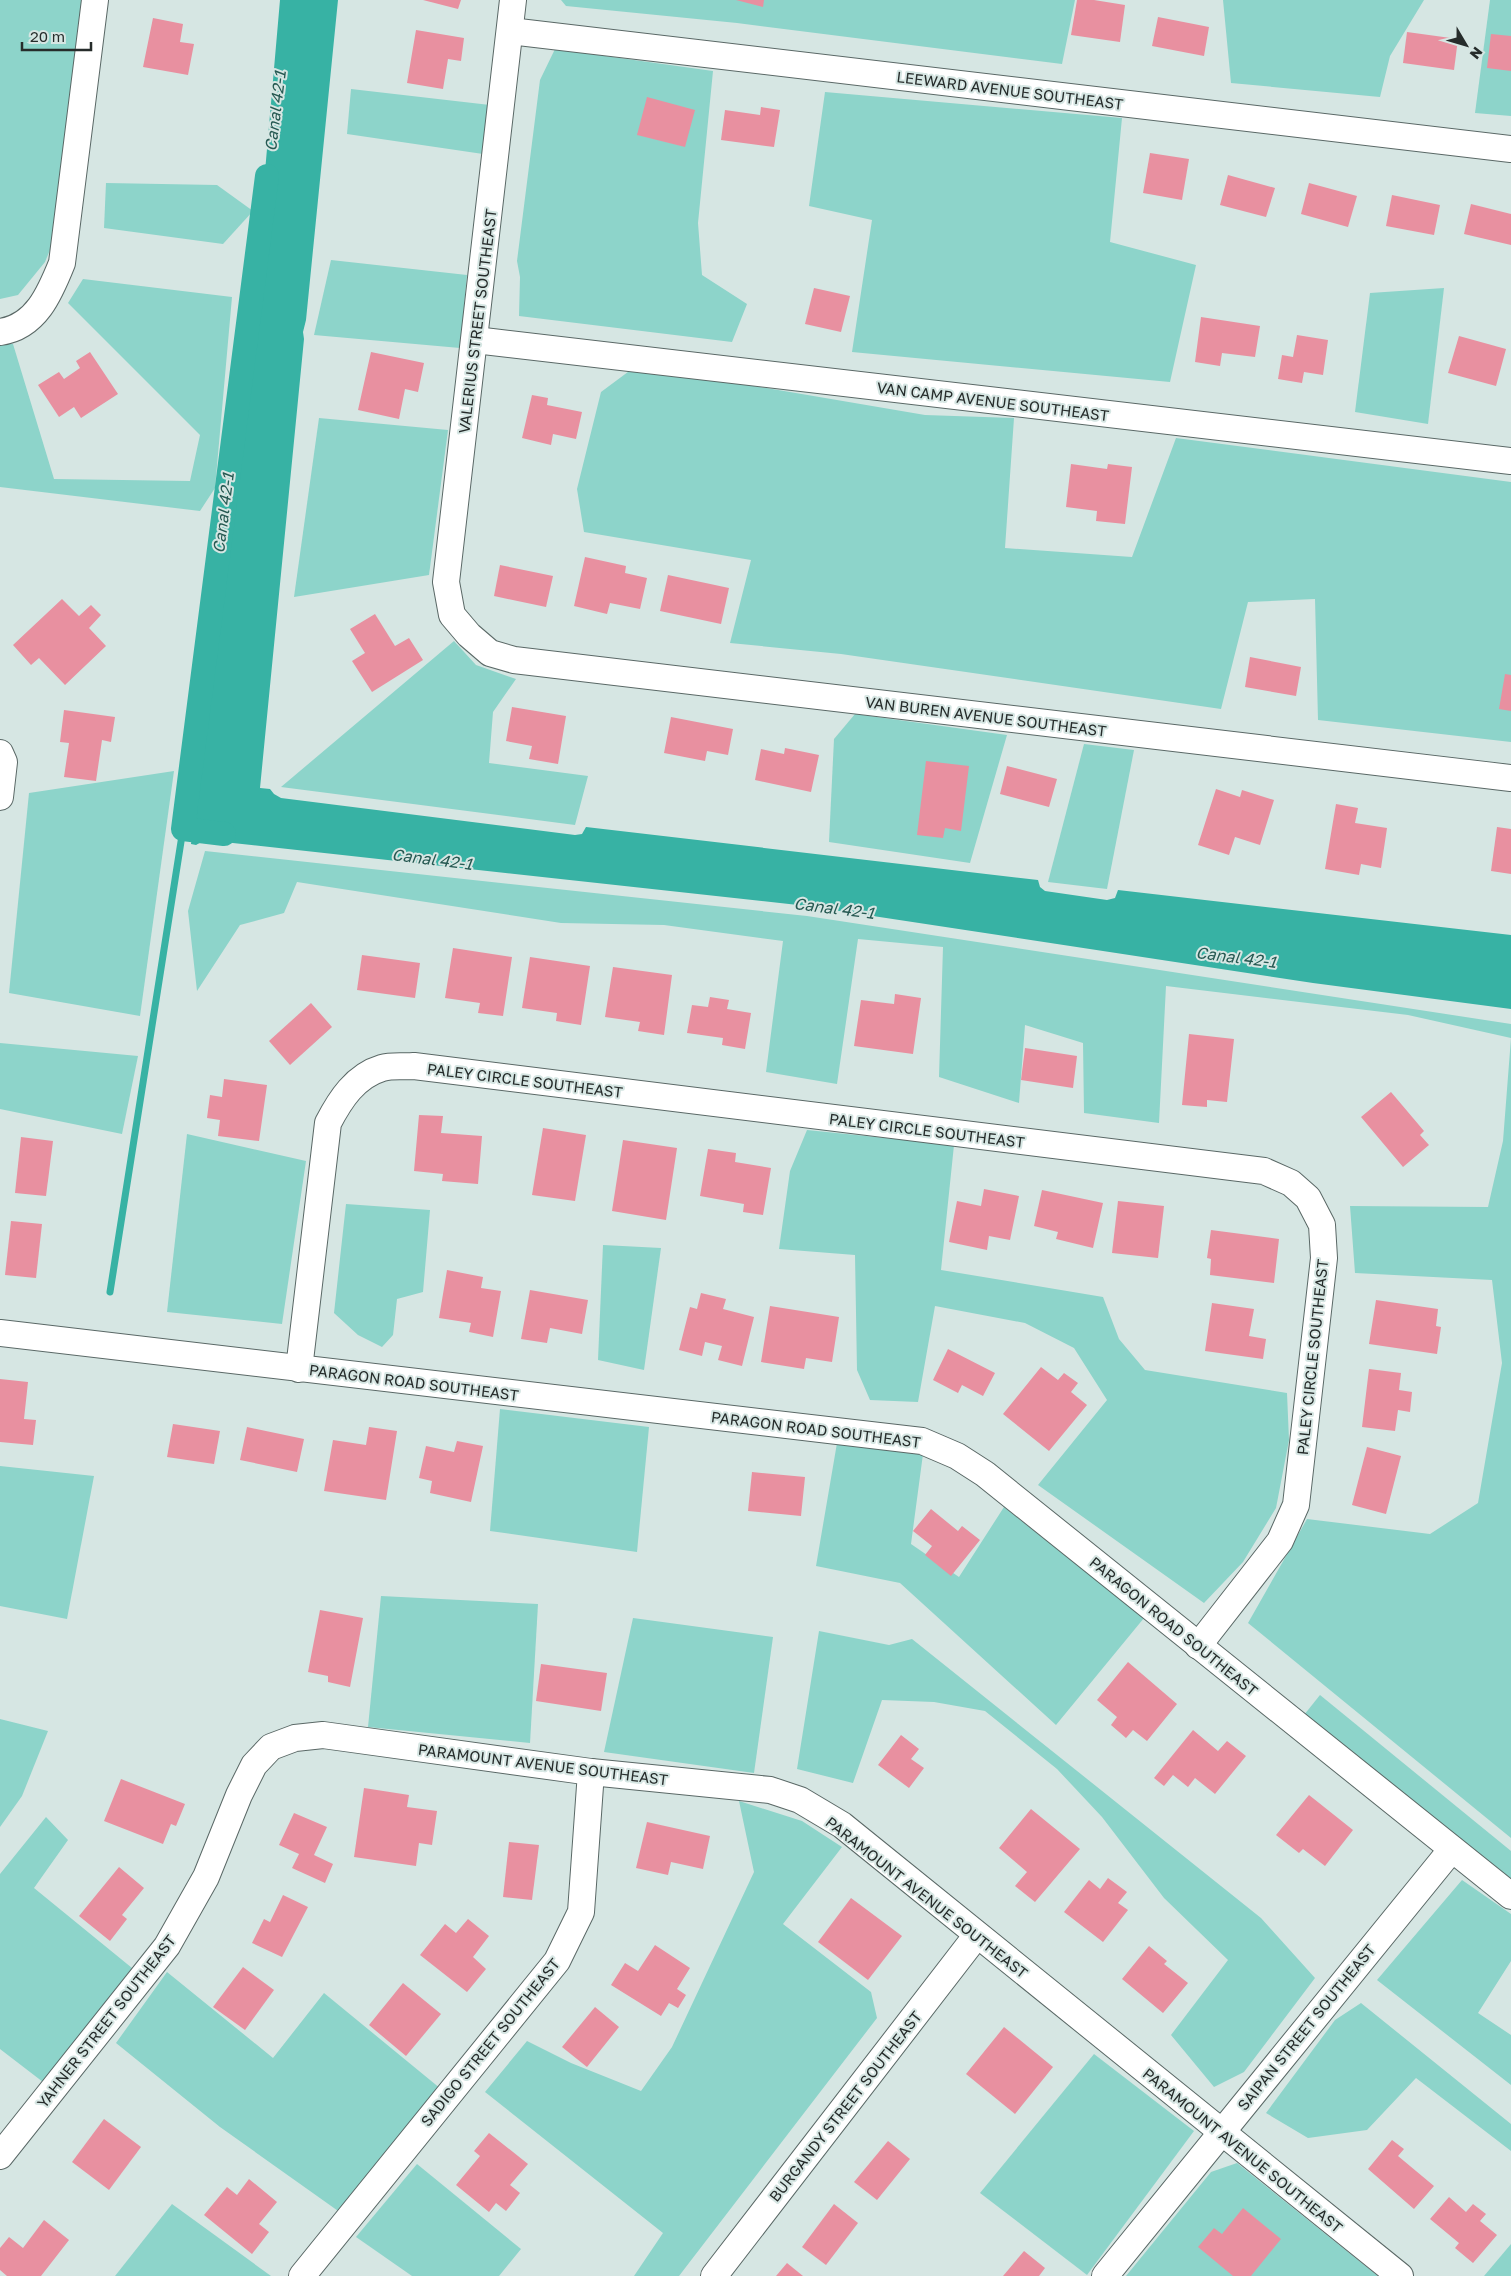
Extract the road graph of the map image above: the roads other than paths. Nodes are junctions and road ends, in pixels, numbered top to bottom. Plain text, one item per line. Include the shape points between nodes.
1 (95, 0) edge
2 (513, 0) edge
3 (510, 31) junction
4 (1511, 149) edge
5 (0, 332) edge
6 (475, 340) junction
7 (1511, 462) edge
8 (469, 635) joint
9 (0, 752) edge
10 (1511, 778) edge
11 (0, 796) edge
12 (0, 1333) edge
13 (299, 1369) junction
14 (1198, 1646) junction
15 (271, 1747) joint
16 (591, 1772) junction
17 (1452, 1849) junction
18 (1511, 1896) edge
19 (977, 1935) junction
20 (1220, 2132) junction
21 (0, 2156) edge
22 (302, 2276) edge
23 (714, 2276) edge
24 (1105, 2276) edge
25 (1400, 2276) edge

1 - 5 street via 62,263 49,297 29,320
2 - 3 street, VALERIUS STREET SOUTHEAST
3 - 4 street, LEEWARD AVENUE SOUTHEAST
3 - 6 street, VALERIUS STREET SOUTHEAST
6 - 7 street, VAN CAMP AVENUE SOUTHEAST
6 - 8 street, VALERIUS STREET SOUTHEAST via 446,582 452,615
8 - 10 street, VAN BUREN AVENUE SOUTHEAST via 490,653 514,660
9 - 11 street via 4,762
12 - 13 street, PARAGON ROAD SOUTHEAST
13 - 14 street, PARAGON ROAD SOUTHEAST via 922,1441 957,1456 985,1474
13 - 14 street, PALEY CIRCLE SOUTHEAST via 328,1123 356,1082 383,1068 414,1066 1264,1171 1291,1183 1308,1198 1322,1225 1324,1258 1296,1505 1280,1541
14 - 17 street, PARAGON ROAD SOUTHEAST
15 - 16 street, PARAMOUNT AVENUE SOUTHEAST via 295,1738 323,1735
15 - 21 street, YAHNER STREET SOUTHEAST via 254,1765 206,1876 167,1946
16 - 19 street, PARAMOUNT AVENUE SOUTHEAST via 770,1790 800,1800 842,1825
16 - 22 street, SADIGO STREET SOUTHEAST via 581,1912 557,1961
17 - 18 street, PARAGON ROAD SOUTHEAST
17 - 20 street, SAIPAN STREET SOUTHEAST
19 - 20 street, PARAMOUNT AVENUE SOUTHEAST
19 - 23 street, BURGANDY STREET SOUTHEAST
20 - 24 street, SAIPAN STREET SOUTHEAST
20 - 25 street, PARAMOUNT AVENUE SOUTHEAST

